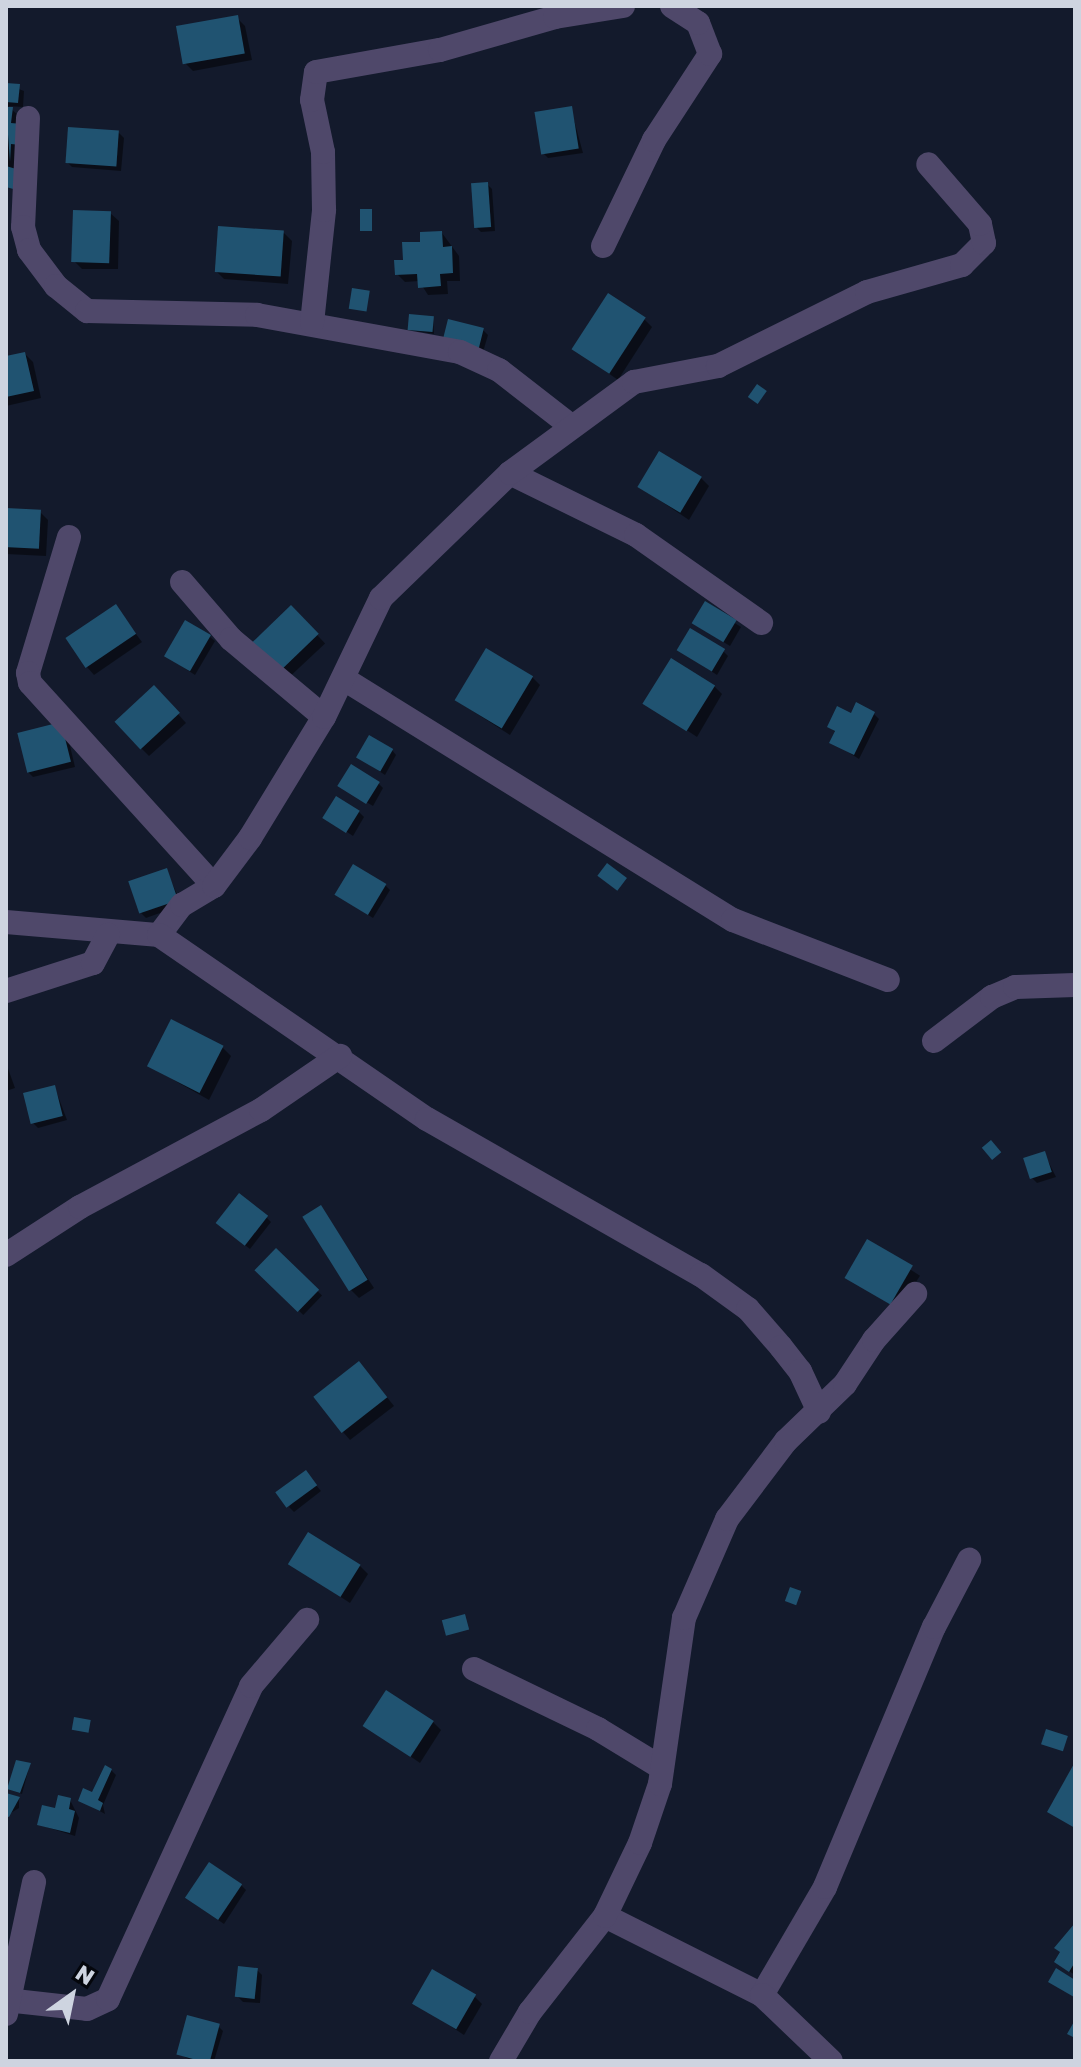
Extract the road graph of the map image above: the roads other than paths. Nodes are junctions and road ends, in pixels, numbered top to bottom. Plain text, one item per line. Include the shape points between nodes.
1 (623, 6) edge
2 (672, 6) edge
3 (28, 118) dead end
4 (928, 164) dead end
5 (603, 246) dead end
6 (312, 323) junction
7 (570, 425) junction
8 (510, 473) junction
9 (69, 537) dead end
10 (182, 582) dead end
11 (761, 623) dead end
12 (344, 679) junction
13 (324, 717) junction
14 (214, 886) junction
15 (6, 922) edge
16 (108, 935) junction
17 (159, 935) junction
18 (888, 980) dead end
19 (1075, 985) edge
20 (6, 991) edge
21 (934, 1041) dead end
22 (340, 1056) junction
23 (6, 1255) edge
24 (915, 1294) dead end
25 (819, 1412) junction
26 (969, 1560) dead end
27 (307, 1620) dead end
28 (474, 1669) dead end
29 (662, 1768) junction
30 (34, 1882) dead end
31 (605, 1916) junction
32 (762, 1995) junction
33 (7, 2005) edge
34 (501, 2061) edge
35 (831, 2061) edge

1 - 6 street via 555,17 440,50 316,72 312,100 323,152 324,210
2 - 5 street via 698,23 710,54 654,140
3 - 6 street via 23,227 36,262 72,300 103,315 211,312
4 - 7 street via 980,224 984,243 962,265 867,292 718,366 681,377 641,379
6 - 7 street via 486,362
7 - 8 street
8 - 11 street via 636,535
8 - 12 street via 381,598
9 - 14 street via 28,673 30,683
10 - 13 street via 231,639
12 - 13 street
12 - 18 street via 733,920
13 - 14 street
14 - 17 street via 182,905
15 - 16 street
16 - 17 street
16 - 20 street via 93,963
17 - 22 street
19 - 21 street via 1015,987 992,997
22 - 23 street via 261,1110 80,1207
22 - 25 street via 427,1119 725,1292 800,1371
24 - 25 street
25 - 29 street via 786,1441 721,1531 684,1618
26 - 32 street via 934,1627 825,1887
27 - 33 street via 251,1686 108,1999 87,2009
28 - 29 street via 598,1729
29 - 31 street via 640,1843
30 - 33 street
31 - 32 street
31 - 34 street via 530,2012
32 - 35 street

